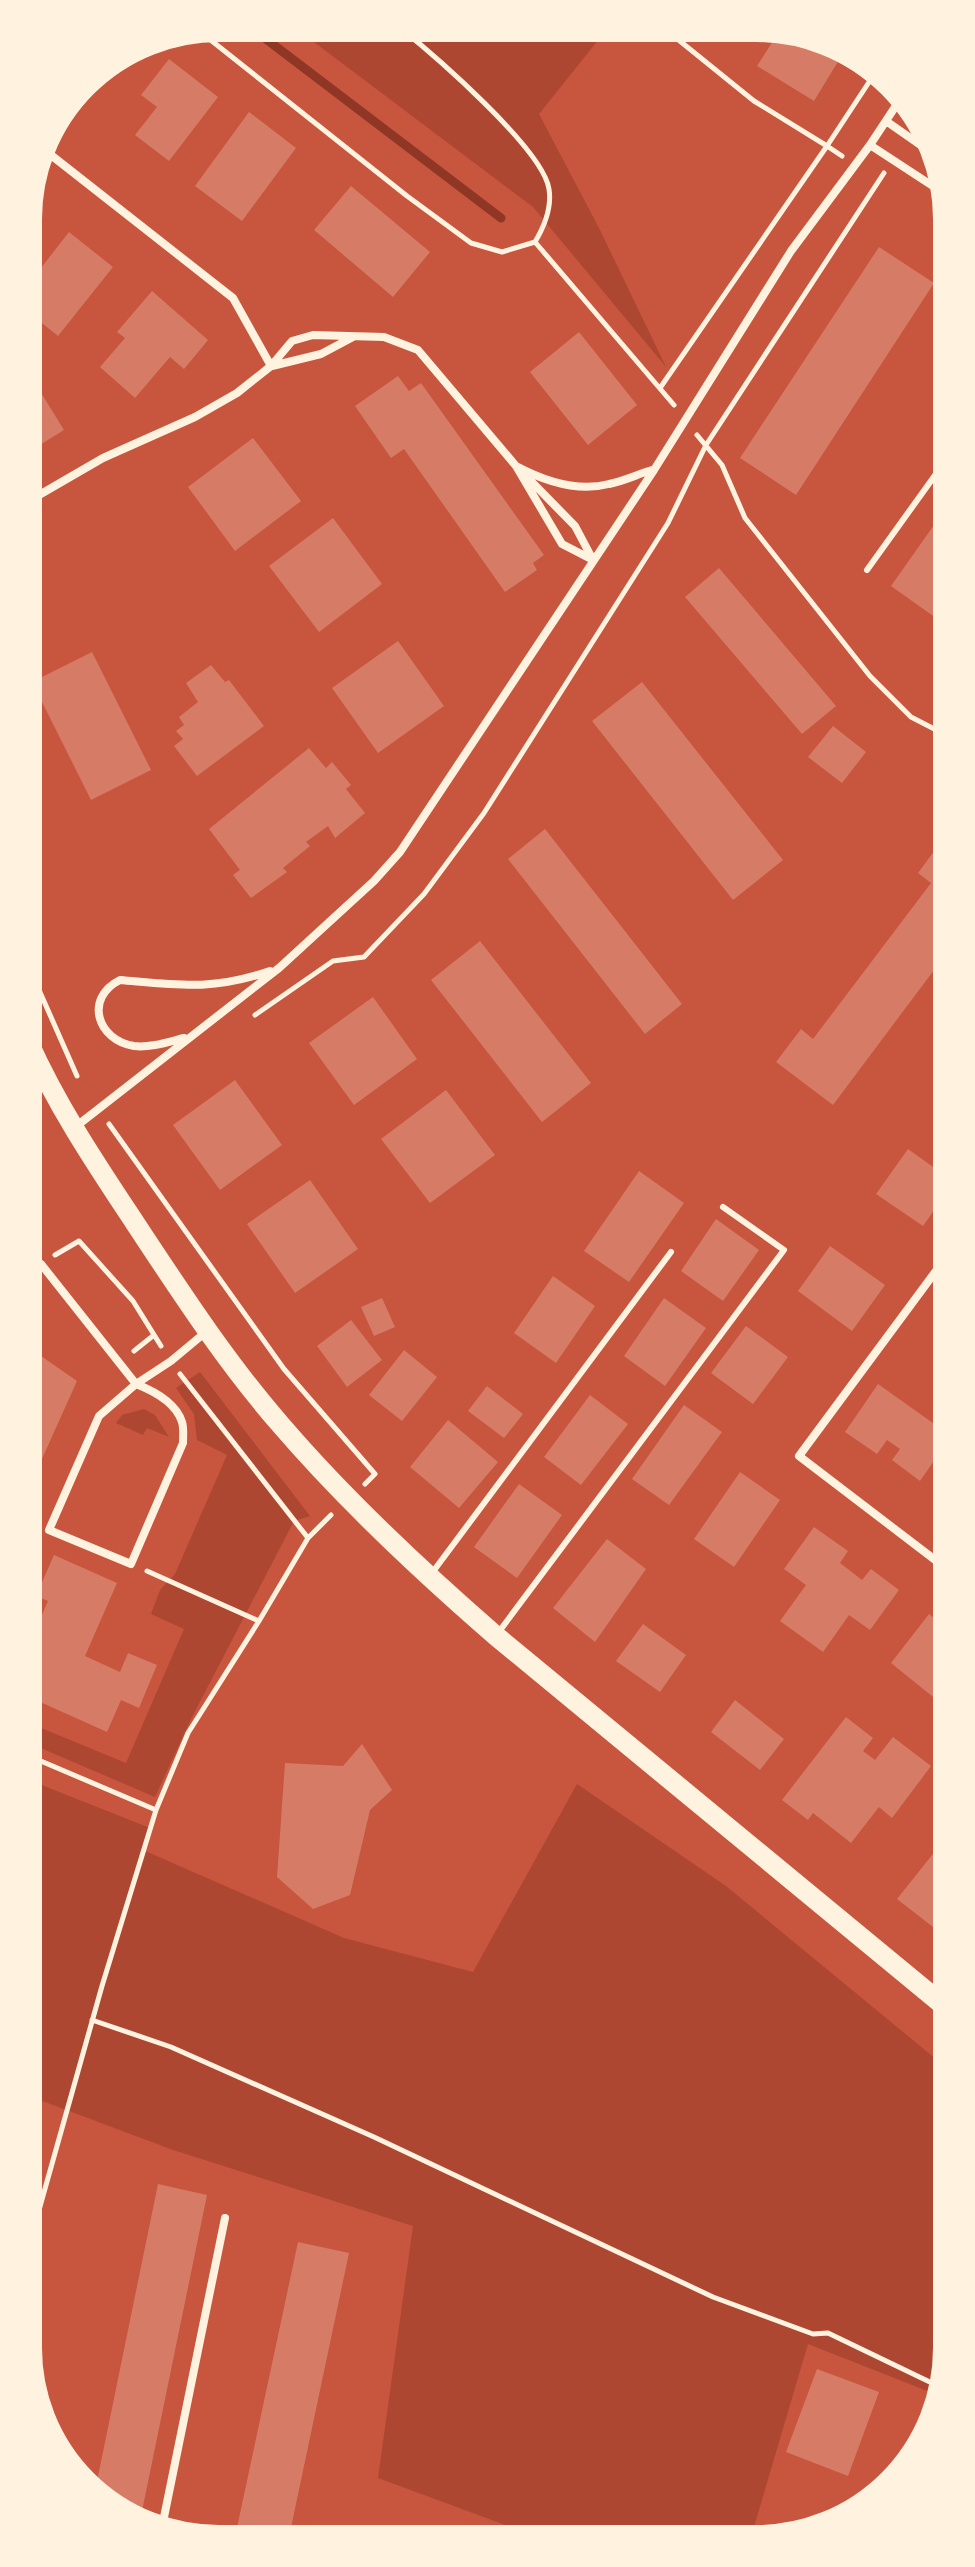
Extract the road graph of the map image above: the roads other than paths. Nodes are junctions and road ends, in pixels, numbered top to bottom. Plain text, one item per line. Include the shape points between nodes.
1 (895, 107) edge
2 (886, 121) junction
3 (919, 144) edge
4 (870, 145) junction
5 (52, 156) edge
6 (932, 186) edge
7 (357, 335) junction
8 (271, 366) junction
9 (516, 466) junction
10 (654, 470) junction
11 (935, 475) edge
12 (40, 494) edge
13 (593, 560) junction
14 (867, 570) dead end
15 (279, 968) junction
16 (187, 1038) junction
17 (40, 1064) edge
18 (73, 1129) junction
19 (723, 1207) dead end
20 (671, 1252) dead end
21 (40, 1264) edge
22 (935, 1272) edge
23 (208, 1330) junction
24 (136, 1384) junction
25 (935, 1560) edge
26 (429, 1577) junction
27 (496, 1636) junction
28 (935, 1998) edge
29 (225, 2218) dead end
30 (164, 2519) edge

1 - 2 street
2 - 3 street
2 - 4 street
4 - 6 street
4 - 10 street via 791,251
5 - 8 street via 233,298
7 - 8 street via 321,354
7 - 8 street via 313,335 292,341
7 - 9 street via 384,337 418,350
8 - 12 street via 195,417 103,458
9 - 10 street via 539,478 587,486
9 - 13 street via 575,526
9 - 13 street via 562,544
10 - 13 street
11 - 14 lane
13 - 15 street via 400,852
15 - 16 street
15 - 16 street via 204,986 120,980 108,986 98,1002 100,1020 118,1041 135,1046
16 - 18 street
17 - 18 main road
18 - 23 main road
19 - 27 lane via 784,1250
20 - 26 lane
21 - 24 street
22 - 25 street via 799,1456
23 - 24 street
23 - 26 main road via 279,1423
24 - 24 street via 99,1416 49,1530 131,1564 183,1443 182,1422 172,1408
26 - 27 main road
27 - 28 main road
29 - 30 street

